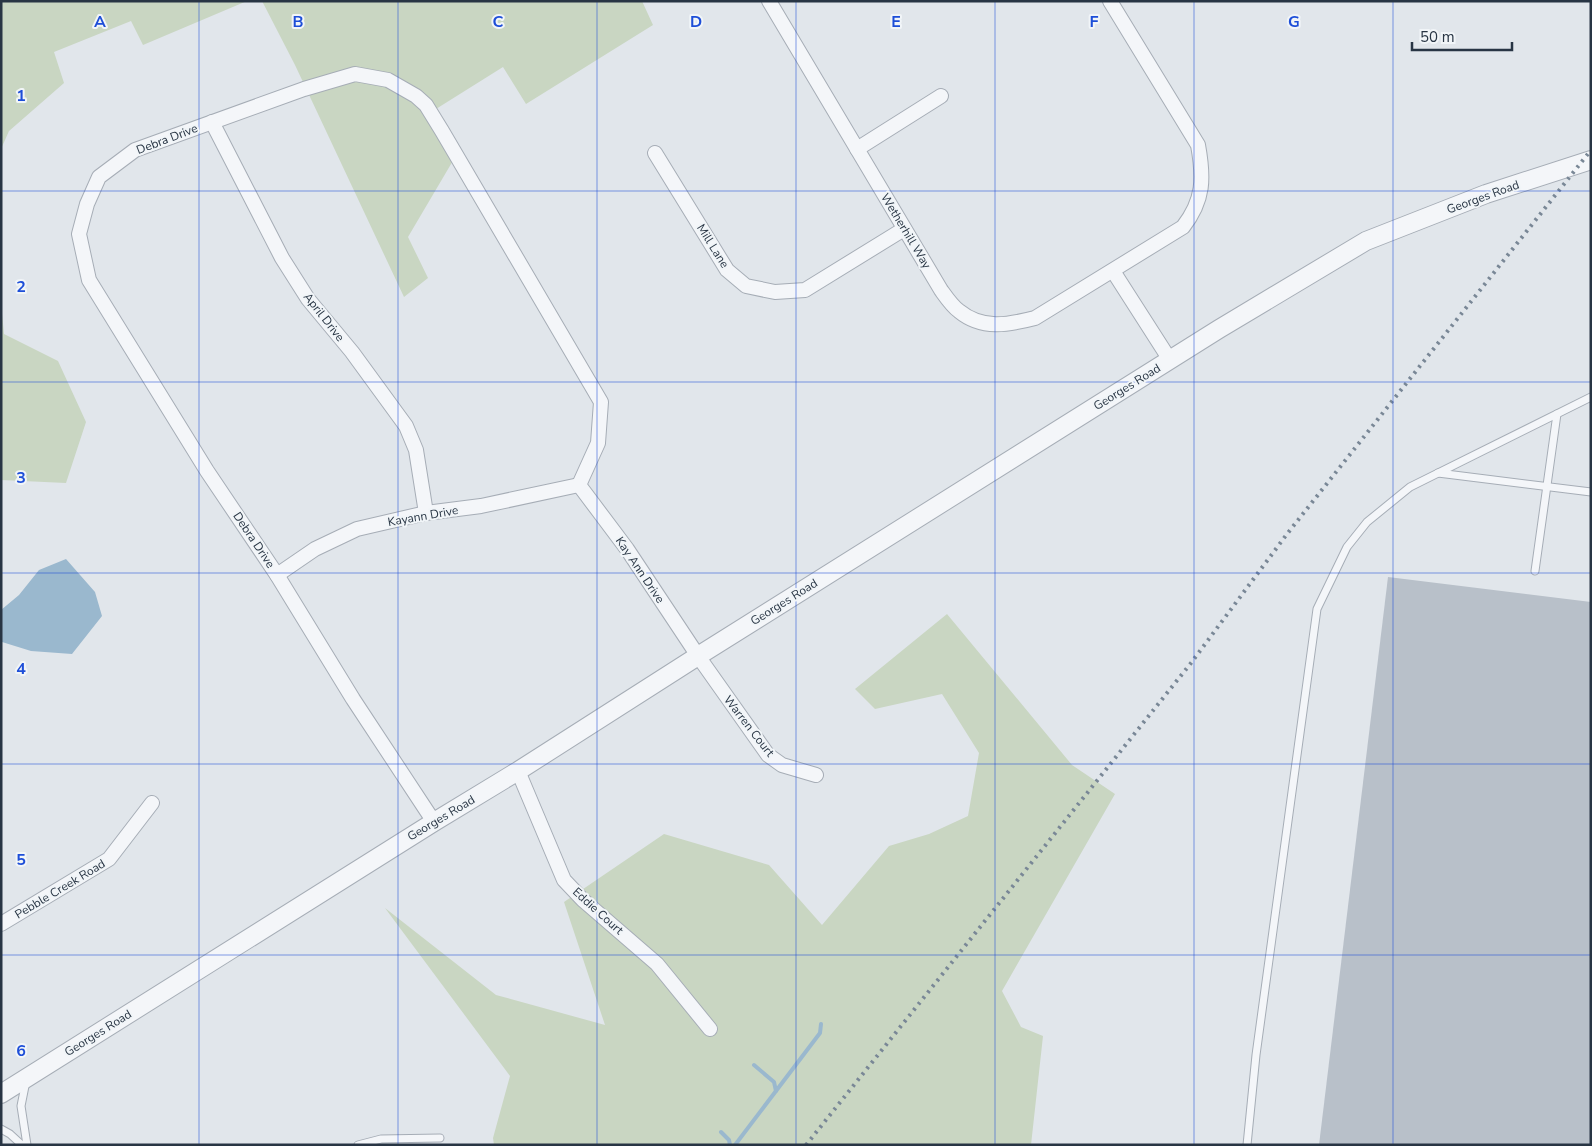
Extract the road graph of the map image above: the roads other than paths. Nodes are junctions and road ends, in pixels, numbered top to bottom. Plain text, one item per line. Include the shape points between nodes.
1 (769, 1) edge
2 (1110, 1) edge
3 (941, 96) dead end
4 (212, 122) junction
5 (857, 149) junction
6 (655, 153) dead end
7 (1591, 160) edge
8 (904, 229) junction
9 (1113, 270) junction
10 (1170, 360) junction
11 (1591, 397) edge
12 (1556, 414) junction
13 (1438, 473) junction
14 (579, 485) junction
15 (1546, 487) junction
16 (1591, 492) edge
17 (426, 513) junction
18 (1535, 571) dead end
19 (277, 575) junction
20 (698, 656) junction
21 (518, 772) junction
22 (816, 775) dead end
23 (152, 803) dead end
24 (434, 822) junction
25 (1, 924) edge
26 (710, 1029) dead end
27 (27, 1078) junction
28 (1, 1094) edge
29 (1, 1129) edge
30 (440, 1138) dead end
31 (22, 1145) edge
32 (27, 1145) edge
33 (358, 1145) edge
34 (1247, 1145) edge

1 - 5 street, Wetherhill Way
2 - 9 street, Wetherhill Way via 1198,145 1202,167 1201,190 1194,213 1183,227
3 - 5 street
4 - 14 street, Debra Drive via 356,74 388,80 426,105 600,402 598,443
4 - 17 street, April Drive via 282,258 308,299 406,426 416,450
4 - 19 street, Debra Drive via 135,150 99,177 86,204 79,234 89,280 207,471
5 - 8 street, Wetherhill Way
6 - 8 street, Mill Lane via 727,270 746,286 775,292 805,290
7 - 10 street, Georges Road via 1486,194 1366,241
8 - 9 street, Wetherhill Way via 941,290 958,311 990,325 1010,325 1035,318
9 - 10 street
10 - 20 street, Georges Road
11 - 12 lane
12 - 13 lane
12 - 15 lane
13 - 15 lane
13 - 34 lane via 1410,487 1367,522 1347,547 1317,609 1256,1055
14 - 17 street, Kayann Drive via 481,506
14 - 20 street, Kay Ann Drive via 627,549
15 - 16 lane
15 - 18 lane
17 - 19 street, Kayann Drive via 357,529 315,549
19 - 24 street, Debra Drive
20 - 21 street, Georges Road
20 - 22 street, Warren Court via 768,755 782,765
21 - 24 street, Georges Road
21 - 26 street, Eddie Court via 564,880 657,964
23 - 25 street, Pebble Creek Road via 109,858
24 - 27 street, Georges Road
27 - 28 street, Georges Road
27 - 32 lane via 21,1106
29 - 31 lane
30 - 33 lane via 381,1140

